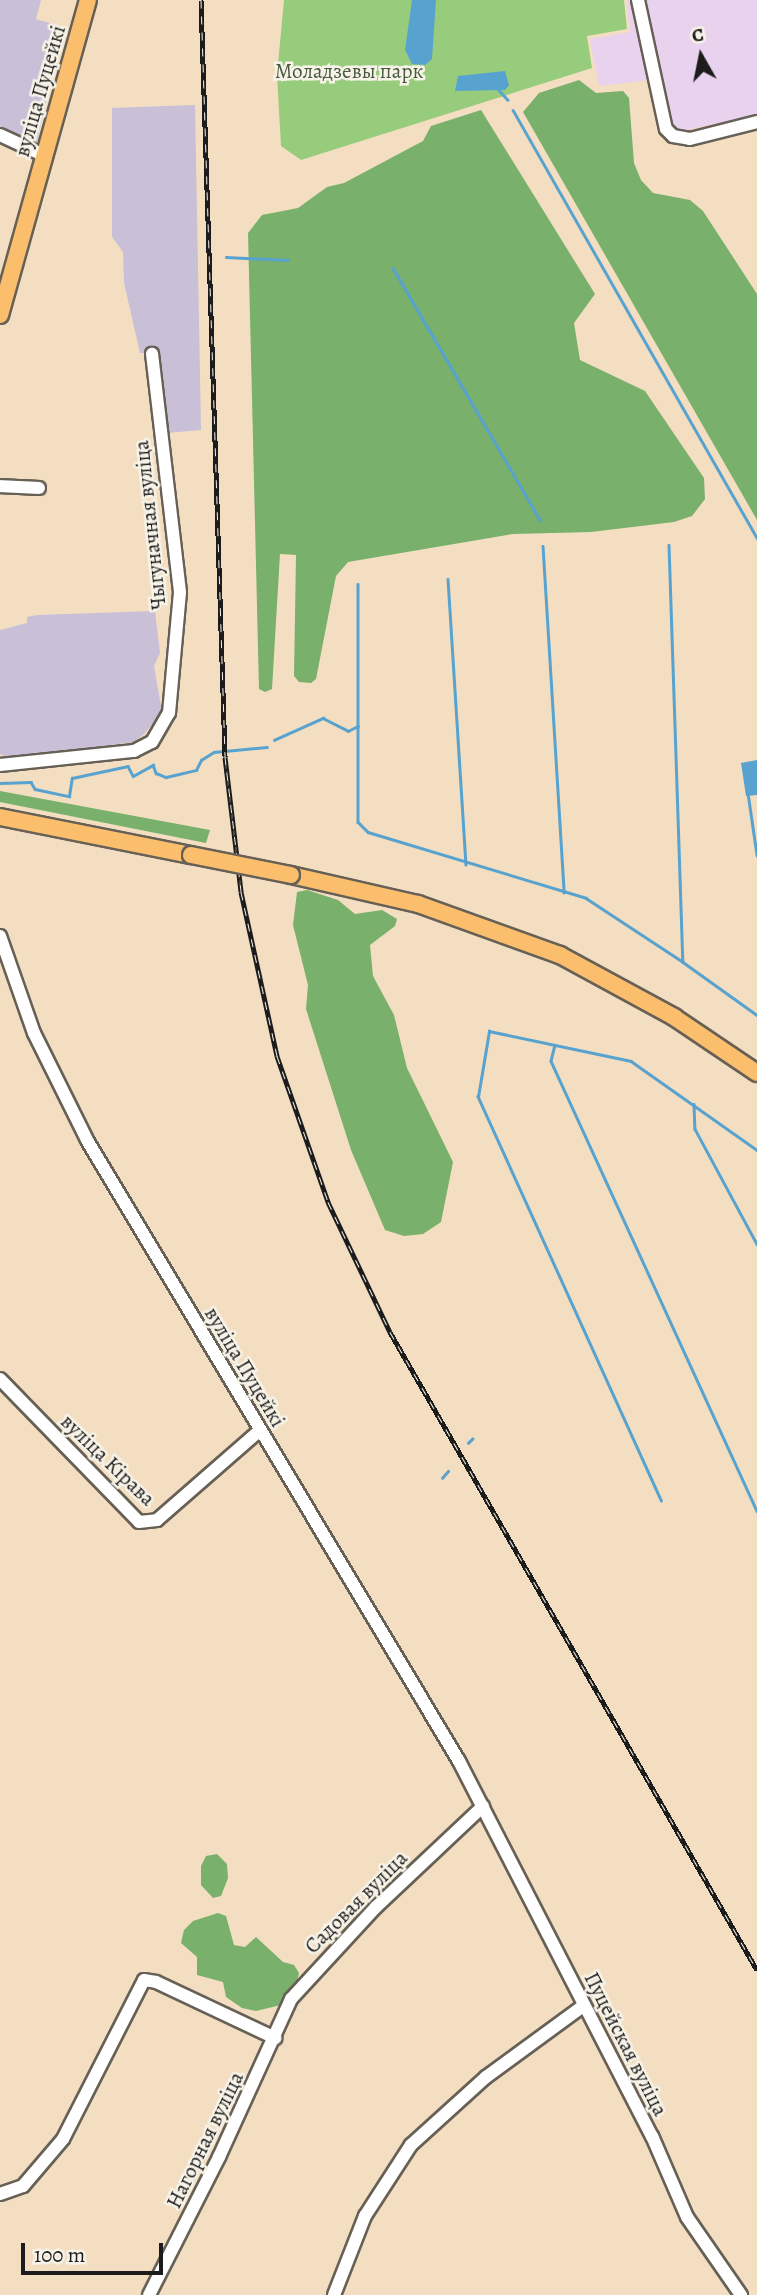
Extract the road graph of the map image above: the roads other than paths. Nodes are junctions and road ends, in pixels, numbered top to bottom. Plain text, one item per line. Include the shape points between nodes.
1 (88, 0) edge
2 (638, 0) edge
3 (757, 122) edge
4 (0, 135) edge
5 (43, 155) junction
6 (0, 315) edge
7 (152, 354) dead end
8 (0, 486) edge
9 (39, 488) dead end
10 (0, 765) edge
11 (0, 817) edge
12 (0, 936) edge
13 (6, 981) edge
14 (757, 1073) edge
15 (0, 1379) edge
16 (260, 1431) junction
17 (483, 1806) junction
18 (583, 2006) junction
19 (275, 2039) junction
20 (0, 2194) edge
21 (149, 2295) edge
22 (334, 2295) edge
23 (741, 2295) edge

1 - 5 main road, вуліца Пуцейкі
2 - 3 street via 666,129 673,136 690,139
4 - 5 street
5 - 6 main road, вуліца Пуцейкі
7 - 10 street, Чыгуначная вуліца via 180,592 169,713 152,742 134,751
8 - 9 street
11 - 14 main road, bridge via 418,904 560,955 674,1017
12 - 13 street, вуліца Пуцейкі
13 - 16 street, вуліца Пуцейкі via 88,1140
15 - 16 street, вуліца Кірава via 139,1522 157,1521
16 - 17 street, вуліца Пуцейкі
17 - 18 street, Пуцейская вуліца
17 - 19 street, Садовая вуліца via 307,1978 291,1999
18 - 22 street via 486,2077 411,2145 365,2216
18 - 23 street, Пуцейская вуліца via 652,2136 687,2217
19 - 20 street via 144,1980 63,2139 23,2186
19 - 21 street, Нагорная вуліца

